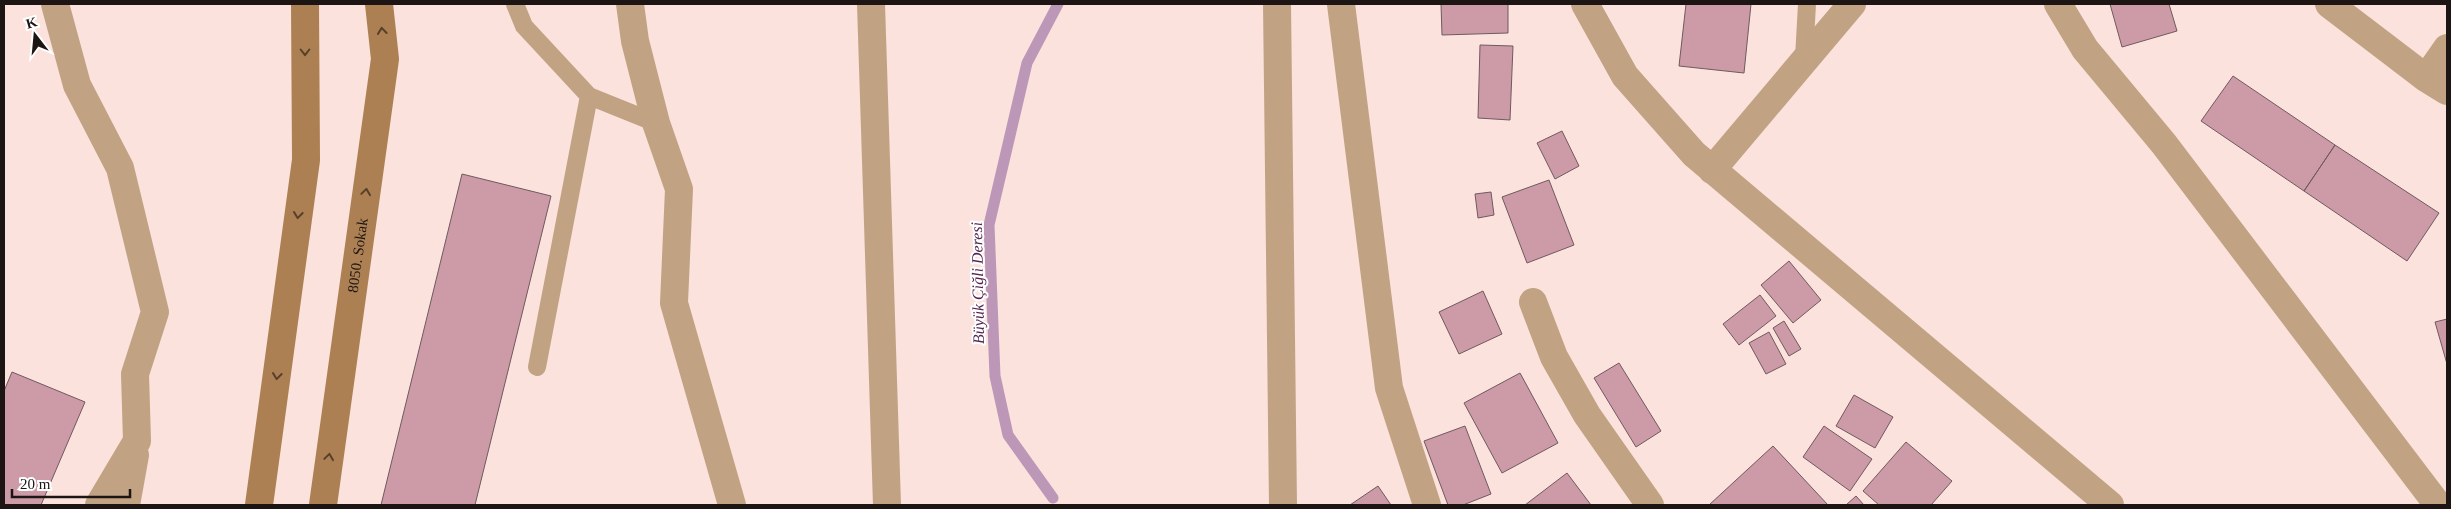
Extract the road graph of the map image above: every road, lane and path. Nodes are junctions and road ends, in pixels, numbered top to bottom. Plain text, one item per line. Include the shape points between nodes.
1 (55, 4) edge
2 (305, 4) edge
3 (379, 4) edge
4 (515, 4) edge
5 (630, 4) edge
6 (870, 4) edge
7 (1277, 4) edge
8 (1341, 4) edge
9 (1585, 4) edge
10 (1807, 4) edge
11 (1852, 4) edge
12 (2058, 4) edge
13 (2329, 4) edge
14 (2447, 48) edge
15 (1804, 58) junction
16 (2437, 85) edge
17 (589, 96) junction
18 (656, 123) junction
19 (1712, 170) junction
20 (1533, 302) dead end
21 (537, 367) dead end
22 (137, 441) junction
23 (2438, 498) edge
24 (2106, 504) edge
25 (98, 505) edge
26 (126, 505) edge
27 (259, 505) edge
28 (323, 505) edge
29 (732, 505) edge
30 (887, 505) edge
31 (1283, 505) edge
32 (1427, 505) edge
33 (1650, 505) edge

1 - 22 street via 77,85 120,168 155,312 135,374
2 -> 27 street via 306,160
28 -> 3 street, 8050. Sokak via 385,59
4 - 17 lane via 524,26
5 - 18 street via 635,41
6 - 30 street
7 - 31 street
8 - 32 street via 1389,388
9 - 19 street via 1625,76
10 - 15 lane
11 - 15 street
12 - 23 street via 2085,49 2164,144
13 - 16 street
14 - 16 street
15 - 19 street
17 - 18 lane
17 - 21 lane
18 - 29 street via 679,189 674,303
19 - 24 street
20 - 33 street via 1554,357 1587,415
22 - 25 street
22 - 26 street

